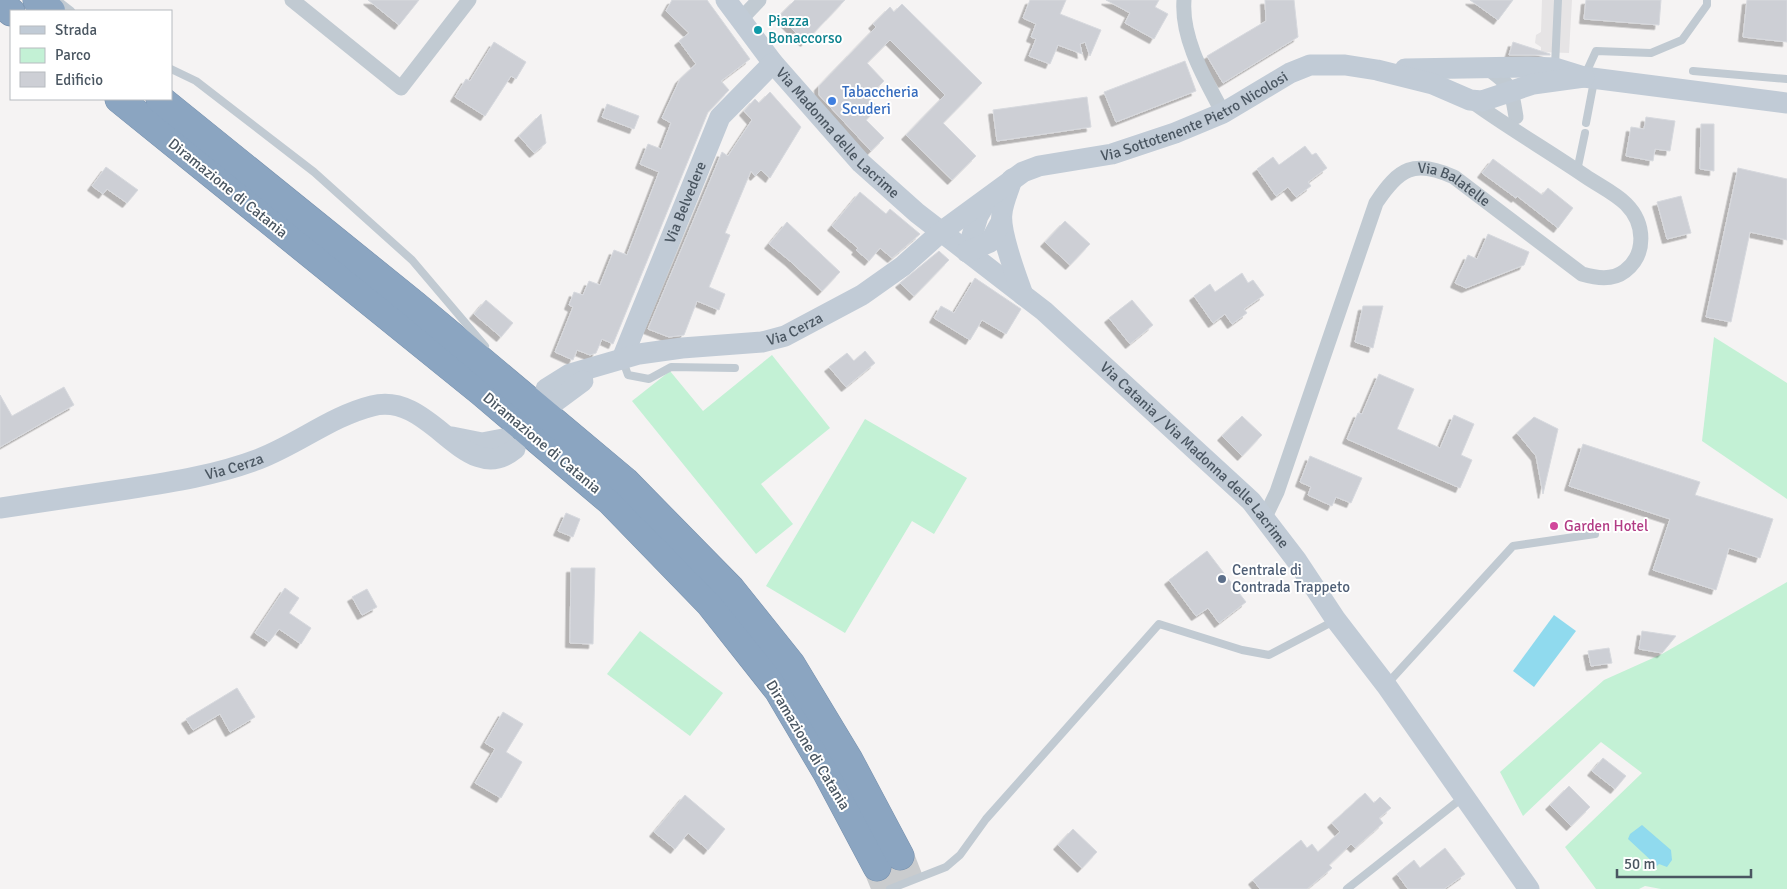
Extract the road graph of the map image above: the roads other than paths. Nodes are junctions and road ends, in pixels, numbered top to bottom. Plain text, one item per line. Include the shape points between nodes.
1 (37, 0) edge
2 (57, 0) edge
3 (292, 0) edge
4 (469, 0) edge
5 (726, 0) edge
6 (759, 0) edge
7 (1184, 0) edge
8 (1558, 0) edge
9 (1707, 0) edge
10 (0, 3) edge
11 (50, 10) edge
12 (70, 10) edge
13 (10, 11) edge
14 (741, 19) junction
15 (773, 63) junction
16 (1487, 68) junction
17 (1555, 68) junction
18 (172, 69) edge
19 (1377, 70) junction
20 (1693, 71) dead end
21 (1589, 78) junction
22 (1787, 79) edge
23 (1713, 83) junction
24 (1533, 84) junction
25 (1512, 91) junction
26 (120, 100) edge
27 (161, 100) edge
28 (1470, 100) junction
29 (1787, 103) edge
30 (1223, 113) junction
31 (1516, 117) junction
32 (1586, 123) dead end
33 (1585, 133) dead end
34 (1526, 137) junction
35 (1577, 171) junction
36 (1012, 179) junction
37 (987, 200) junction
38 (1001, 222) junction
39 (941, 232) junction
40 (966, 252) junction
41 (1023, 295) junction
42 (491, 353) dead end
43 (622, 359) junction
44 (735, 368) dead end
45 (543, 392) joint
46 (509, 444) dead end
47 (625, 481) junction
48 (0, 508) edge
49 (1265, 518) junction
50 (1595, 534) dead end
51 (1336, 620) junction
52 (1386, 685) junction
53 (1464, 797) junction
54 (889, 871) edge
55 (1348, 889) edge
56 (1529, 889) edge

1 - 11 highway
2 - 12 lane
3 - 4 street via 401,88
5 - 14 main road, Via Madonna delle Lacrime
6 - 14 street
7 - 30 street via 1183,15 1196,60
8 - 17 lane
9 - 21 lane via 1682,40 1651,52 1596,52
10 - 13 highway
14 - 15 main road, Via Madonna delle Lacrime
15 - 39 main road, Via Madonna delle Lacrime via 861,163
15 - 43 main road, Via Belvedere via 720,117
16 - 17 main road
16 - 19 main road
16 - 25 street via 1507,82
17 - 21 main road
18 - 42 lane via 196,81 321,179 412,260
19 - 28 main road via 1439,86
19 - 30 main road, Via Sottotenente Pietro Nicolosi via 1345,65 1310,65 1290,73
20 - 23 lane
21 - 23 main road
21 - 24 main road
21 - 32 lane
22 - 23 lane
23 - 29 main road
24 - 25 main road
24 - 31 street via 1520,102
25 - 28 main road via 1490,99
25 - 31 street
26 - 54 highway, Diramazione di Catania via 480,391 610,502 710,604 778,690
27 - 47 highway, Diramazione di Catania via 415,305
28 - 34 street, Via Balatelle
30 - 36 main road, Via Sottotenente Pietro Nicolosi via 1112,154 1039,166
31 - 34 street
33 - 35 lane
34 - 35 street, Via Balatelle
35 - 49 street, Via Balatelle via 1626,204 1636,218 1642,238 1639,253 1632,266 1618,276 1598,279 1582,274 1454,177 1434,168 1421,166 1390,181 1376,203 1277,492
36 - 37 main road, Via Sottotenente Pietro Nicolosi
36 - 38 main road
37 - 39 main road, Via Cerza
37 - 40 main road
38 - 40 main road via 990,242
38 - 41 main road
39 - 40 main road, Via Catania / Via Madonna delle Lacrime
39 - 43 main road, Via Cerza via 903,266 862,295 785,336 762,342 682,348
40 - 41 main road, Via Catania / Via Madonna delle Lacrime
41 - 49 main road, Via Catania / Via Madonna delle Lacrime via 1143,399 1251,500
43 - 44 lane via 628,375 649,379 671,367
43 - 45 main road, Via Cerza via 570,374
45 - 47 lane
46 - 48 main road, Via Cerza via 482,444 449,436 404,406 387,404 344,417 260,458 198,478
47 - 54 highway, Diramazione di Catania via 731,589 791,664 848,760
49 - 51 main road, Via Catania / Via Madonna delle Lacrime
50 - 52 lane via 1513,546
51 - 52 main road, Via Catania / Via Madonna delle Lacrime
51 - 54 lane via 1268,655 1159,624 986,819 960,855 946,867
52 - 53 main road, Via Catania / Via Madonna delle Lacrime
53 - 55 lane
53 - 56 main road, Via Catania / Via Madonna delle Lacrime

